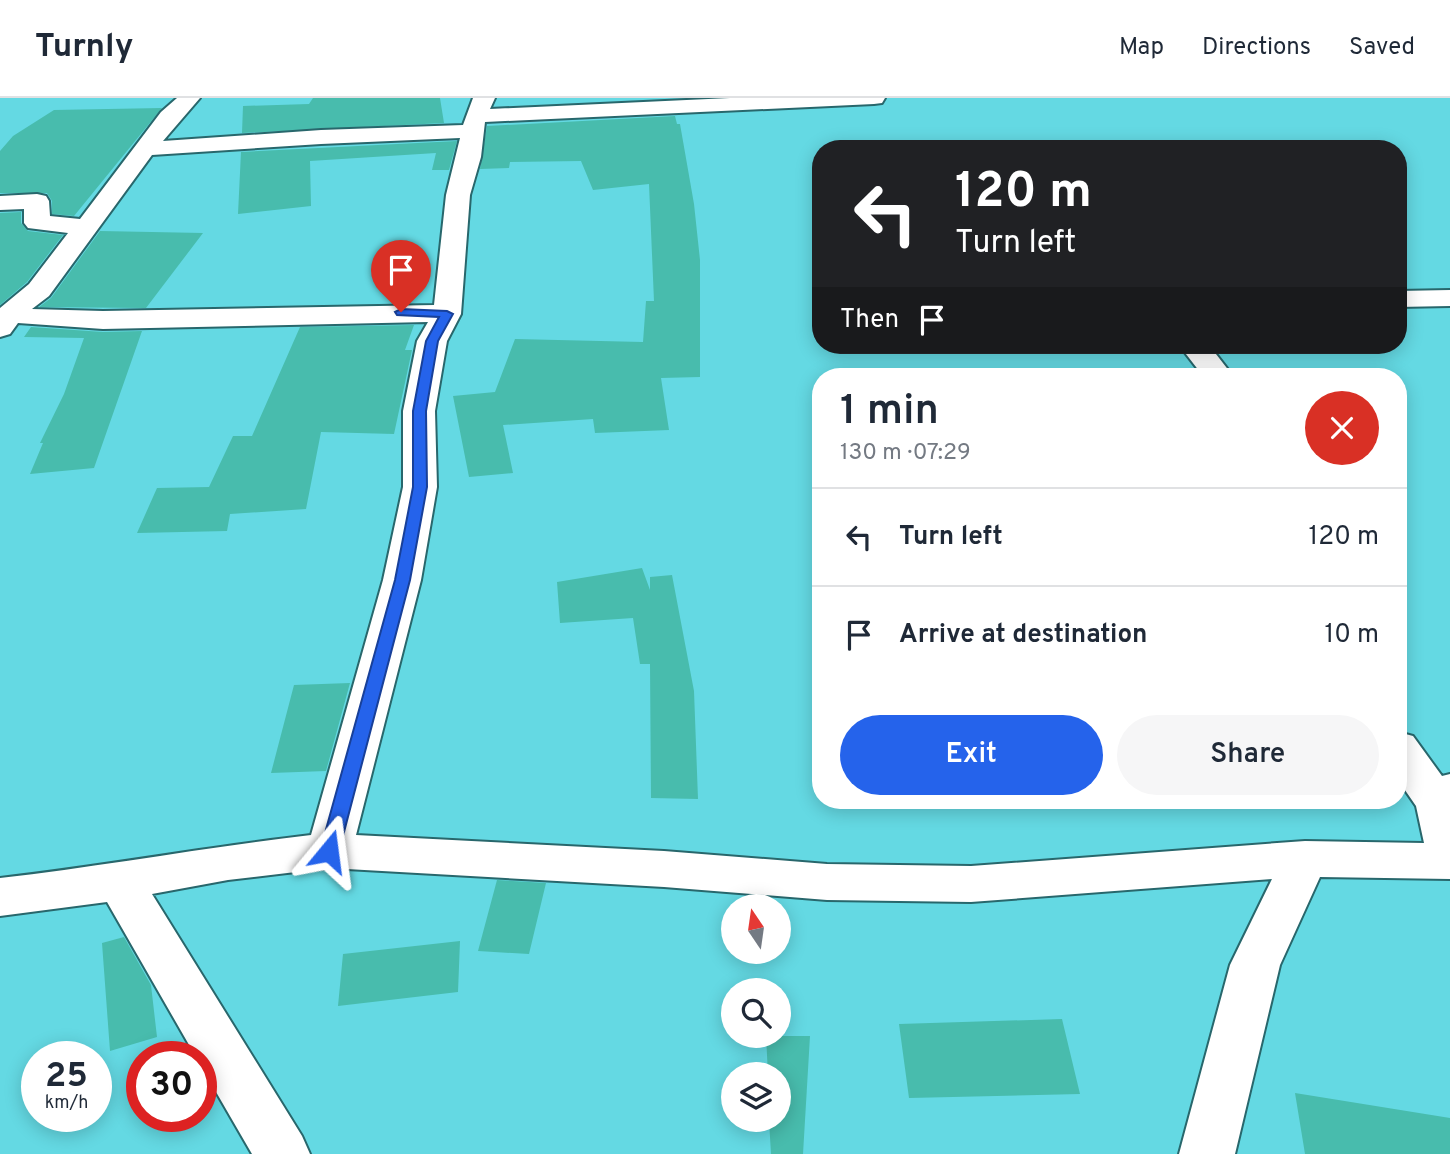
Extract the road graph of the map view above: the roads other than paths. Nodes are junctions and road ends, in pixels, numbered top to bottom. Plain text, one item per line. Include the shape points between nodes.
1 (189, 98) edge
2 (874, 98) edge
3 (477, 115) edge
4 (145, 149) junction
5 (0, 203) edge
6 (88, 227) junction
7 (1450, 298) edge
8 (1407, 299) edge
9 (447, 314) junction
10 (7, 319) edge
11 (1201, 354) edge
12 (1213, 368) edge
13 (1407, 757) edge
14 (1444, 797) edge
15 (329, 851) junction
16 (1305, 859) junction
17 (1450, 860) edge
18 (120, 882) junction
19 (0, 897) edge
20 (282, 1154) edge
21 (1207, 1154) edge

1 - 4 street
2 - 3 street
3 - 4 street via 321,137
3 - 9 street via 458,195
4 - 6 street
5 - 6 street via 37,201 37,223
6 - 10 street via 39,290
7 - 8 street
9 - 10 street
9 - 15 street via 432,341 419,411 420,487 402,580
11 - 12 street
13 - 14 street
14 - 17 street
15 - 16 street via 827,882 971,884
15 - 18 street via 228,862
16 - 17 street
16 - 21 street via 1255,965
18 - 19 street
18 - 20 street

